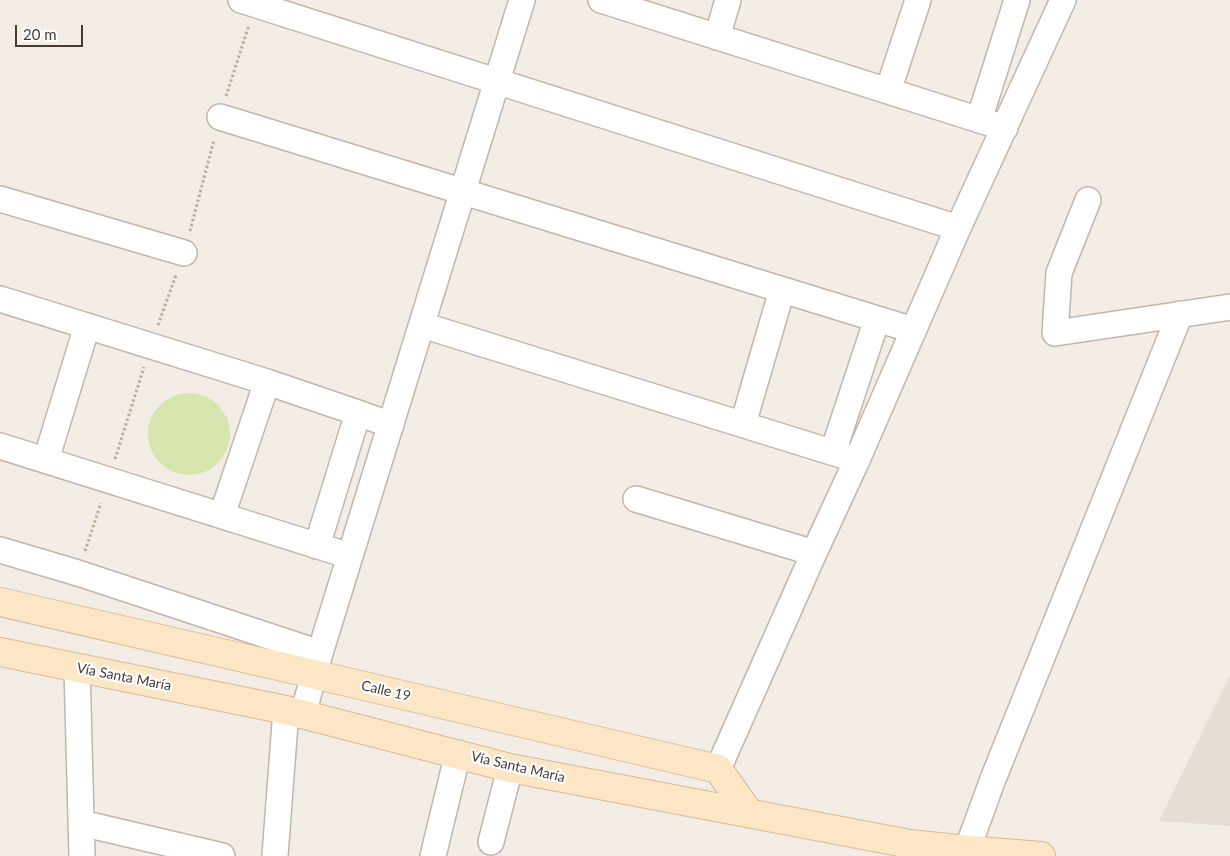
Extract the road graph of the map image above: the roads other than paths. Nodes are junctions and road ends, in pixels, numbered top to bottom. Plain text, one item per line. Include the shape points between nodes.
1 (522, 0) edge
2 (728, 0) edge
3 (918, 0) edge
4 (1017, 0) edge
5 (1063, 0) edge
6 (251, 1) edge
7 (613, 2) edge
8 (716, 37) junction
9 (496, 81) junction
10 (888, 91) junction
11 (220, 117) dead end
12 (979, 120) junction
13 (1005, 128) junction
14 (463, 192) junction
15 (0, 199) edge
16 (1088, 200) dead end
17 (958, 228) junction
18 (184, 253) dead end
19 (782, 290) junction
20 (0, 299) edge
21 (1230, 307) edge
22 (1180, 314) junction
23 (877, 319) junction
24 (422, 325) junction
25 (87, 326) junction
26 (913, 330) junction
27 (267, 382) junction
28 (358, 413) junction
29 (743, 424) junction
30 (391, 425) junction
31 (0, 446) edge
32 (833, 452) junction
33 (46, 460) junction
34 (857, 460) junction
35 (636, 499) dead end
36 (222, 515) junction
37 (317, 546) junction
38 (0, 550) edge
39 (814, 553) junction
40 (350, 556) junction
41 (0, 602) edge
42 (0, 652) edge
43 (317, 664) junction
44 (76, 668) junction
45 (294, 712) junction
46 (458, 754) junction
47 (510, 768) junction
48 (718, 769) junction
49 (749, 814) junction
50 (81, 823) junction
51 (491, 842) dead end
52 (909, 850) edge
53 (967, 850) junction
54 (82, 856) edge
55 (222, 856) edge
56 (274, 856) edge
57 (433, 856) edge
58 (1041, 856) edge

1 - 9 street
2 - 8 street
3 - 10 street
4 - 12 street
5 - 13 street
6 - 9 street
7 - 8 street
8 - 10 street
9 - 14 street
9 - 17 street
10 - 12 street
11 - 14 street
12 - 13 street
13 - 17 street
14 - 19 street
14 - 24 street
15 - 18 street
16 - 22 street via 1059,273 1055,333
17 - 26 street
19 - 23 street
19 - 29 street
20 - 25 street
21 - 22 street
22 - 53 street
23 - 26 street
23 - 32 street
24 - 29 street
24 - 30 street
25 - 27 street
25 - 33 street
26 - 34 street
27 - 28 street
27 - 36 street
28 - 30 street
28 - 37 street
29 - 32 street
30 - 40 street
31 - 33 street
32 - 34 street
33 - 36 street
34 - 39 street
35 - 39 street
36 - 37 street
37 - 40 street
38 - 43 street via 78,573
39 - 48 street
40 - 43 street
41 - 43 main road, Calle 19
42 - 44 main road, Vía Santa María
43 - 45 street
43 - 48 main road, Calle 19
44 - 45 main road, Vía Santa María
44 - 50 street
45 - 46 main road, Vía Santa María
45 - 56 street
46 - 47 main road, Vía Santa María
46 - 57 street
47 - 49 main road, Vía Santa María
47 - 51 street
48 - 49 main road
49 - 52 main road, Vía Santa María
50 - 54 street
50 - 55 street
52 - 53 main road, Vía Santa María
53 - 58 main road, Vía Santa María

